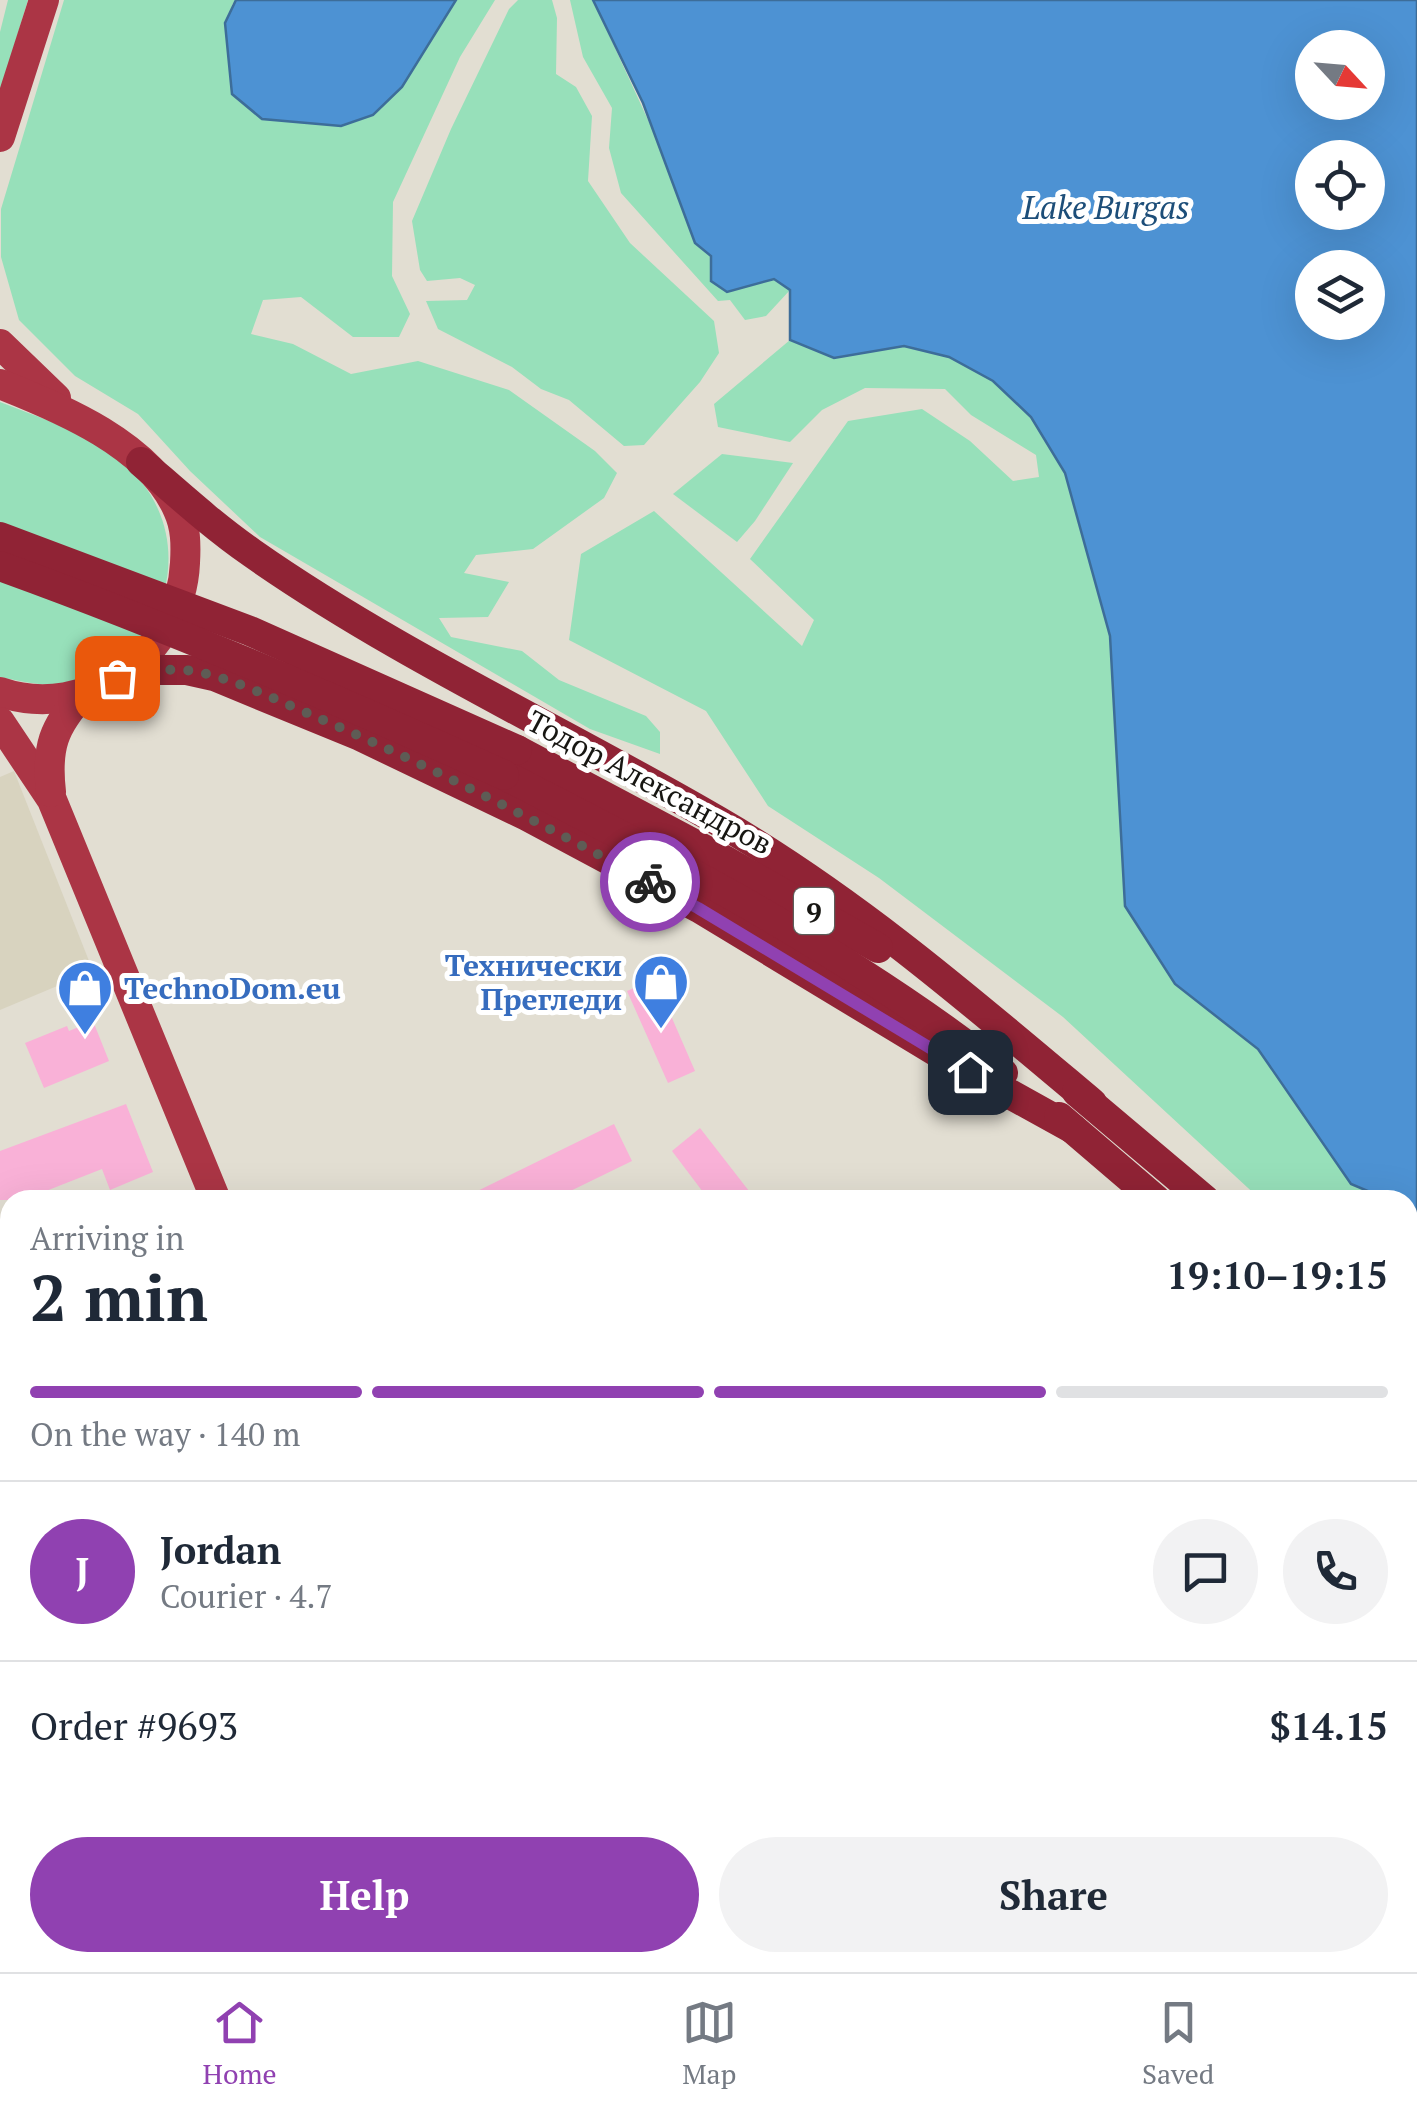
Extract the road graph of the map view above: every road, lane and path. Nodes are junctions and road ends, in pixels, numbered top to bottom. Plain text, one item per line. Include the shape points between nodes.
1 (44, 0) edge
2 (0, 137) edge
3 (0, 344) edge
4 (0, 384) edge
5 (77, 417) junction
6 (141, 462) junction
7 (0, 537) edge
8 (0, 566) edge
9 (117, 678) junction
10 (0, 692) edge
11 (83, 694) junction
12 (0, 722) edge
13 (510, 762) junction
14 (52, 800) junction
15 (1092, 1103) junction
16 (1074, 1128) junction
17 (212, 1190) edge
18 (1145, 1190) edge
19 (1192, 1190) edge

1 - 2 main road
3 - 5 main road
4 - 5 main road
5 - 6 main road
6 - 9 main road via 179,511 184,581 164,632
6 - 15 highway via 221,530 307,589 718,821 830,893 898,940
7 - 13 highway, Тодор Александров / 9, bridge via 250,631
8 - 13 highway, Тодор Александров / 9, bridge
9 - 11 main road
9 - 16 highway via 157,670 214,676 360,736 698,908
10 - 11 main road via 56,701
11 - 14 main road via 52,739
12 - 14 main road
13 - 15 highway, Тодор Александров / 9 via 726,861 901,962
13 - 16 highway, Тодор Александров / 9 via 878,982
14 - 17 main road
15 - 19 highway, Тодор Александров / 9
16 - 18 highway, Тодор Александров / 9

